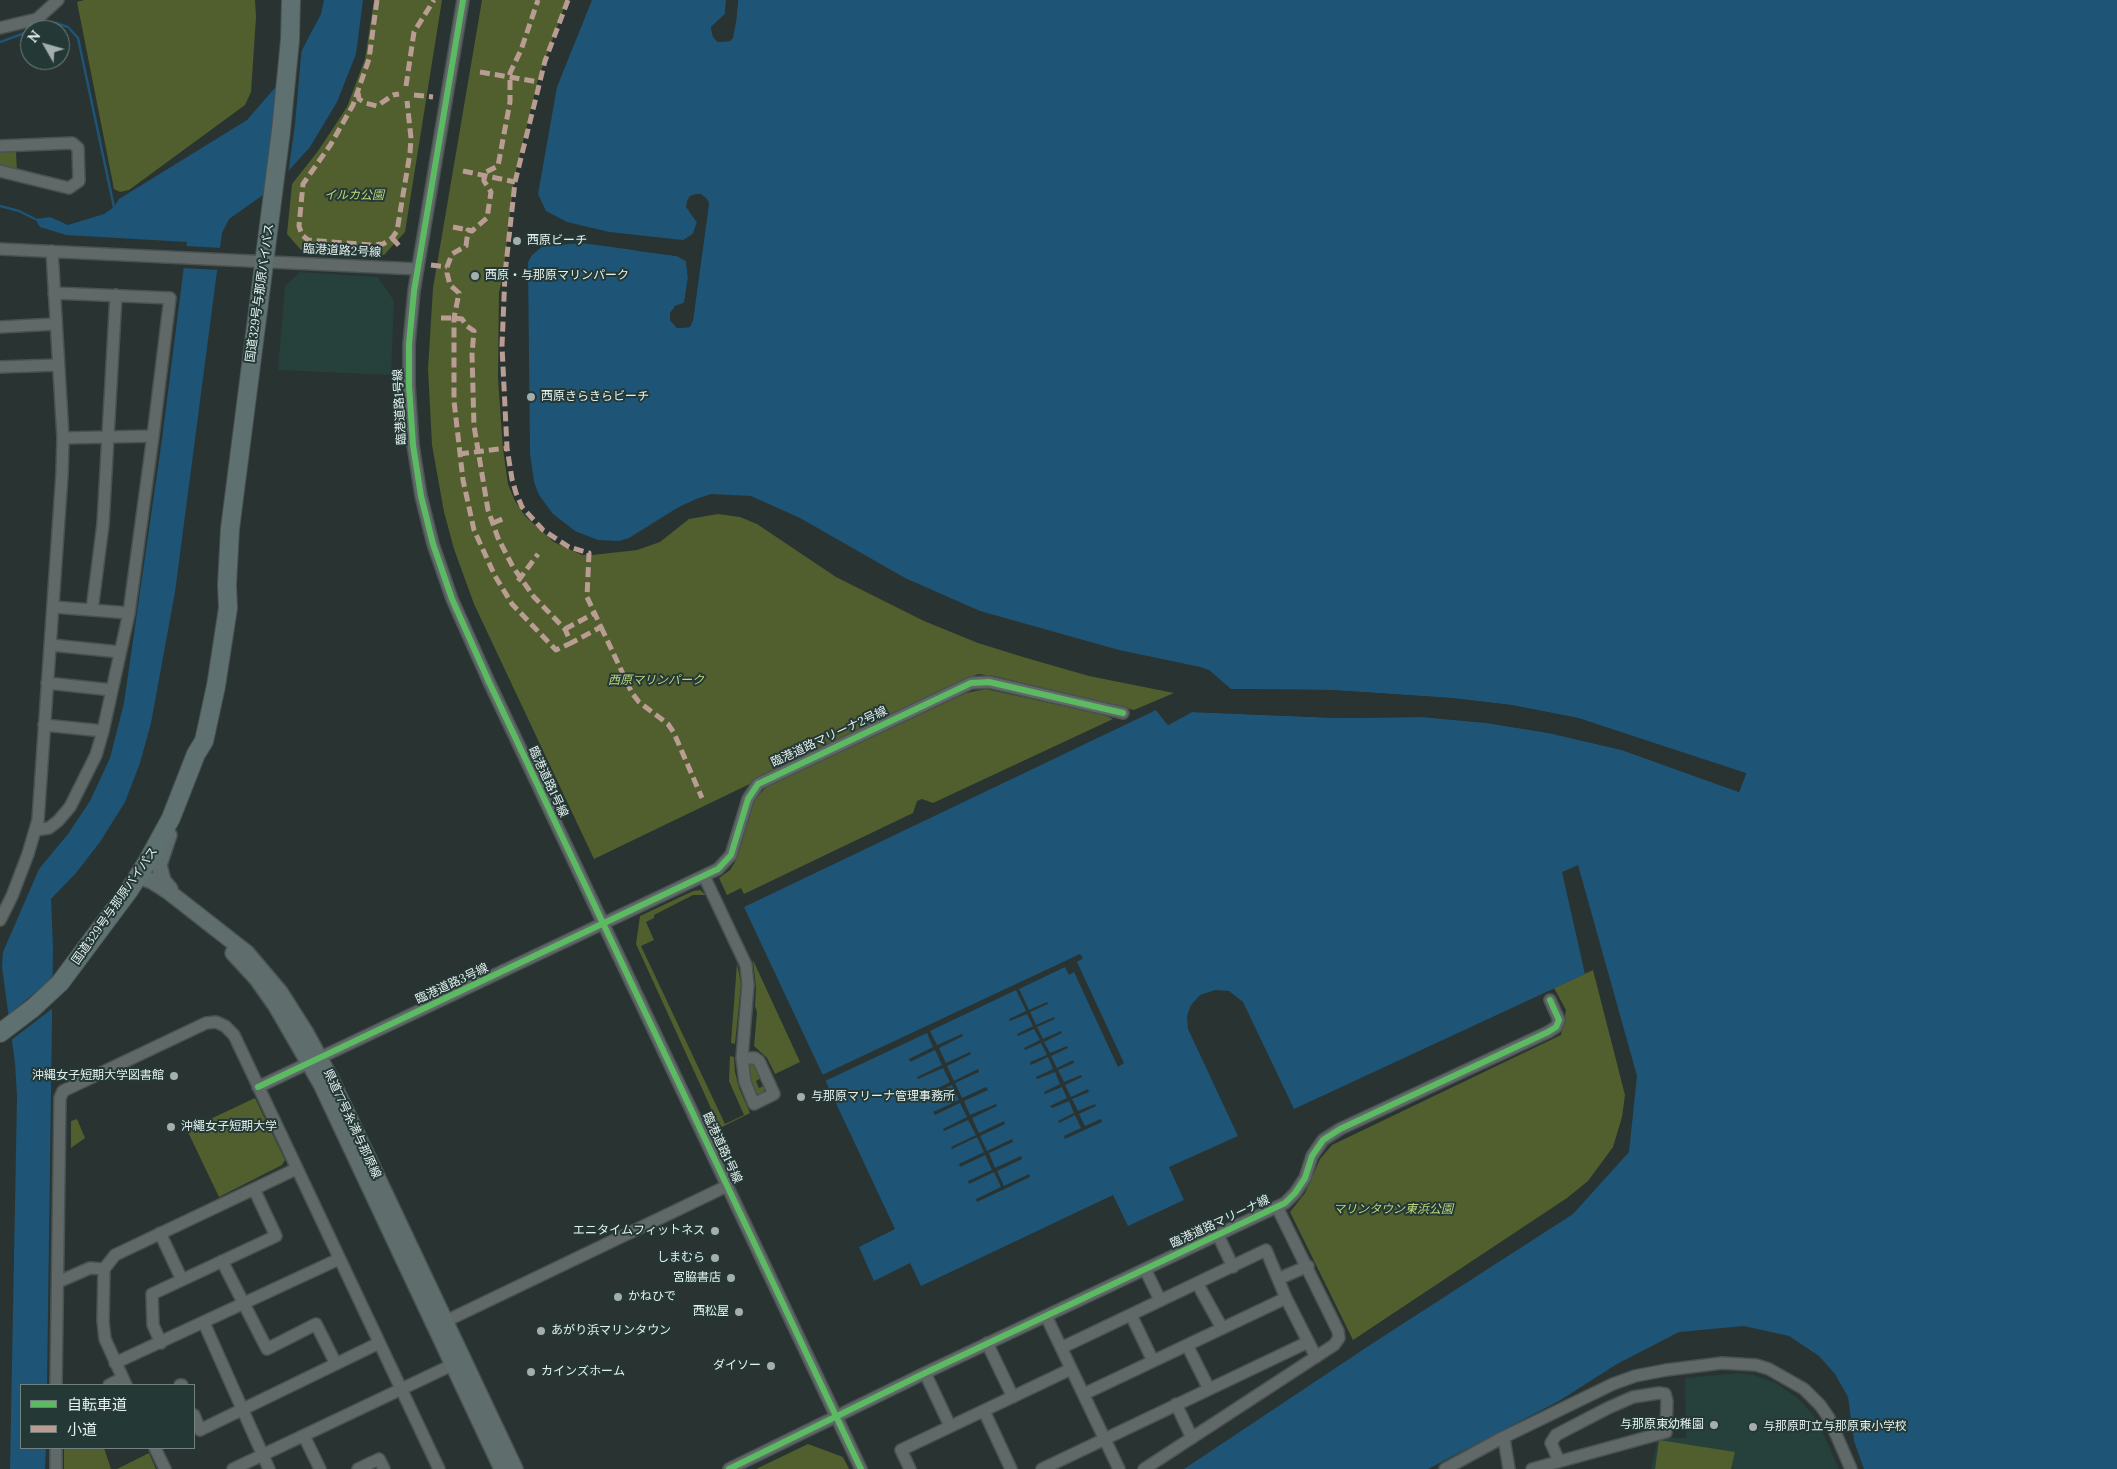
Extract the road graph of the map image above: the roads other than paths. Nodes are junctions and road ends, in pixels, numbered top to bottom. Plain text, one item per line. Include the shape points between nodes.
1 (58, 0) edge
2 (291, 0) edge
3 (463, 0) edge
4 (0, 28) edge
5 (0, 146) edge
6 (0, 170) edge
7 (0, 249) edge
8 (52, 251) junction
9 (264, 260) junction
10 (417, 269) junction
11 (54, 293) junction
12 (116, 295) junction
13 (55, 324) junction
14 (0, 327) edge
15 (58, 365) junction
16 (0, 367) edge
17 (153, 436) junction
18 (63, 438) junction
19 (108, 438) junction
20 (54, 607) junction
21 (92, 610) junction
22 (128, 613) junction
23 (50, 645) junction
24 (120, 652) junction
25 (47, 684) junction
26 (112, 690) junction
27 (1123, 712) dead end
28 (44, 725) junction
29 (103, 730) junction
30 (172, 818) junction
31 (35, 830) junction
32 (139, 876) junction
33 (704, 876) junction
34 (182, 903) junction
35 (0, 920) edge
36 (603, 925) junction
37 (1550, 1000) dead end
38 (0, 1032) edge
39 (742, 1058) junction
40 (315, 1061) junction
41 (258, 1087) junction
42 (296, 1169) junction
43 (727, 1186) junction
44 (254, 1189) junction
45 (1278, 1207) junction
46 (160, 1233) junction
47 (1218, 1235) junction
48 (339, 1258) junction
49 (222, 1261) junction
50 (1308, 1266) junction
51 (1233, 1267) junction
52 (104, 1269) junction
53 (1145, 1269) junction
54 (1278, 1279) junction
55 (182, 1280) junction
56 (58, 1282) junction
57 (1197, 1283) junction
58 (1286, 1298) junction
59 (1160, 1300) junction
60 (243, 1305) junction
61 (1131, 1314) junction
62 (1046, 1316) junction
63 (446, 1321) junction
64 (204, 1323) junction
65 (1222, 1328) junction
66 (1308, 1342) junction
67 (160, 1343) junction
68 (987, 1343) junction
69 (379, 1344) junction
70 (1187, 1345) junction
71 (1061, 1348) junction
72 (1316, 1357) junction
73 (1153, 1361) junction
74 (115, 1363) junction
75 (336, 1364) junction
76 (452, 1365) junction
77 (1071, 1369) junction
78 (925, 1373) junction
79 (125, 1382) edge
80 (56, 1384) edge
81 (1209, 1389) junction
82 (401, 1390) junction
83 (1084, 1394) junction
84 (1013, 1397) junction
85 (1176, 1404) junction
86 (242, 1410) junction
87 (984, 1411) junction
88 (836, 1417) junction
89 (195, 1418) edge
90 (950, 1426) junction
91 (304, 1436) junction
92 (1104, 1438) junction
93 (1192, 1438) junction
94 (1504, 1438) junction
95 (56, 1449) edge
96 (155, 1449) edge
97 (262, 1455) junction
98 (1559, 1461) junction
99 (56, 1469) edge
100 (165, 1469) edge
101 (233, 1469) edge
102 (269, 1469) edge
103 (320, 1469) edge
104 (358, 1469) edge
105 (384, 1469) edge
106 (439, 1469) edge
107 (502, 1469) edge
108 (515, 1469) edge
109 (729, 1469) edge
110 (861, 1469) edge
111 (910, 1469) edge
112 (1011, 1469) edge
113 (1042, 1469) edge
114 (1119, 1469) edge
115 (1144, 1469) edge
116 (1445, 1469) edge
117 (1509, 1469) edge
118 (1532, 1469) edge
119 (1851, 1469) edge

1 - 4 street via 37,19
2 - 9 highway, 国道329号与那原バイパス via 290,40
3 - 10 street, 臨港道路1号線
5 - 6 street via 72,143 78,148 79,181 69,188
7 - 8 street, 臨港道路2号線
8 - 9 street, 臨港道路2号線
8 - 11 street
9 - 10 street, 臨港道路2号線
9 - 30 highway, 国道329号与那原バイパス via 230,529 228,608 216,686 204,742 196,754
10 - 36 street, 臨港道路1号線 via 409,344 410,415 418,478 433,544 468,638
11 - 12 street
11 - 13 street
12 - 17 street via 170,298
12 - 19 street
13 - 14 street
13 - 15 street
15 - 16 street
15 - 18 street
17 - 19 street
17 - 22 street
18 - 19 street
18 - 20 street
19 - 21 street via 103,524
20 - 21 street
20 - 23 street
21 - 22 street
22 - 24 street
23 - 24 street
23 - 25 street
24 - 26 street
25 - 26 street
25 - 28 street
26 - 29 street
27 - 33 street, 臨港道路マリーナ2号線 via 989,682 972,683 758,784 748,799 731,855 718,869
28 - 29 street
28 - 31 street
29 - 31 street via 96,756 70,807 48,828
30 - 32 highway, 国道329号与那原バイパス
30 - 34 main road via 160,858 160,873
31 - 35 street
32 - 34 main road, 県道77号糸満与那原線 via 152,881
32 - 38 highway, 国道329号与那原バイパス via 50,994
32 - 40 main road, 県道77号糸満与那原線 via 148,888 215,937 241,962
33 - 36 street, 臨港道路マリーナ2号線
33 - 39 street via 746,965 748,985
34 - 40 main road, 県道77号糸満与那原線 via 230,938 263,970 290,1008
36 - 40 street, 臨港道路3号線
36 - 43 street, 臨港道路1号線
37 - 45 street, 臨港道路マリーナ線 via 1559,1020 1556,1027 1548,1032 1340,1129 1323,1140 1295,1193
39 - 39 street via 745,1082 754,1104 774,1094 759,1061
40 - 41 street, 臨港道路3号線
40 - 63 main road, 県道77号糸満与那原線
40 - 76 main road, 県道77号糸満与那原線
41 - 42 street
41 - 56 street via 232,1031 216,1022 206,1023 63,1091 60,1098
42 - 44 street
42 - 48 street
43 - 63 street
43 - 88 street, 臨港道路1号線
44 - 46 street
44 - 49 street via 276,1236
45 - 47 street, 臨港道路マリーナ線
45 - 50 street
46 - 52 street via 115,1255
46 - 55 street
47 - 51 street
47 - 53 street, 臨港道路マリーナ線
48 - 60 street
48 - 69 street
49 - 55 street
49 - 60 street
50 - 54 street
50 - 72 street via 1339,1338
51 - 54 street via 1266,1250
51 - 57 street
52 - 56 street via 90,1268
52 - 74 street via 103,1329
53 - 59 street
53 - 62 street, 臨港道路マリーナ線
54 - 58 street
55 - 67 street via 152,1294 153,1325
56 - 80 street
57 - 59 street
57 - 65 street
58 - 65 street
58 - 66 street
59 - 61 street
60 - 64 street
60 - 75 street via 266,1349 316,1324
61 - 71 street
61 - 73 street
62 - 68 street, 臨港道路マリーナ線
62 - 71 street
63 - 108 main road, 県道77号糸満与那原線
64 - 67 street
64 - 86 street
65 - 70 street
66 - 72 street
66 - 81 street
67 - 74 street
68 - 78 street, 臨港道路マリーナ線
68 - 84 street
69 - 75 street
69 - 82 street
70 - 73 street
70 - 81 street
71 - 77 street
72 - 93 street
73 - 83 street
74 - 79 street
75 - 86 street
76 - 82 street
76 - 107 main road, 県道77号糸満与那原線
77 - 83 street
77 - 84 street
78 - 88 street, 臨港道路マリーナ線
78 - 90 street
81 - 85 street
82 - 91 street
82 - 106 street
83 - 92 street
84 - 87 street
85 - 92 street
85 - 93 street
86 - 89 street via 200,1430
86 - 97 street
87 - 90 street
87 - 112 street
88 - 109 street
88 - 110 street, 臨港道路1号線
90 - 111 street via 901,1450
91 - 97 street
91 - 103 street
92 - 113 street
92 - 114 street
93 - 115 street
94 - 116 street
94 - 117 street
94 - 119 street via 1635,1376 1722,1363 1739,1364 1769,1369 1804,1388 1829,1418
95 - 99 street
96 - 100 street
97 - 101 street
97 - 102 street
98 - 98 street via 1551,1443 1556,1435 1633,1397 1665,1394 1666,1432
98 - 118 street
104 - 105 street via 379,1459

